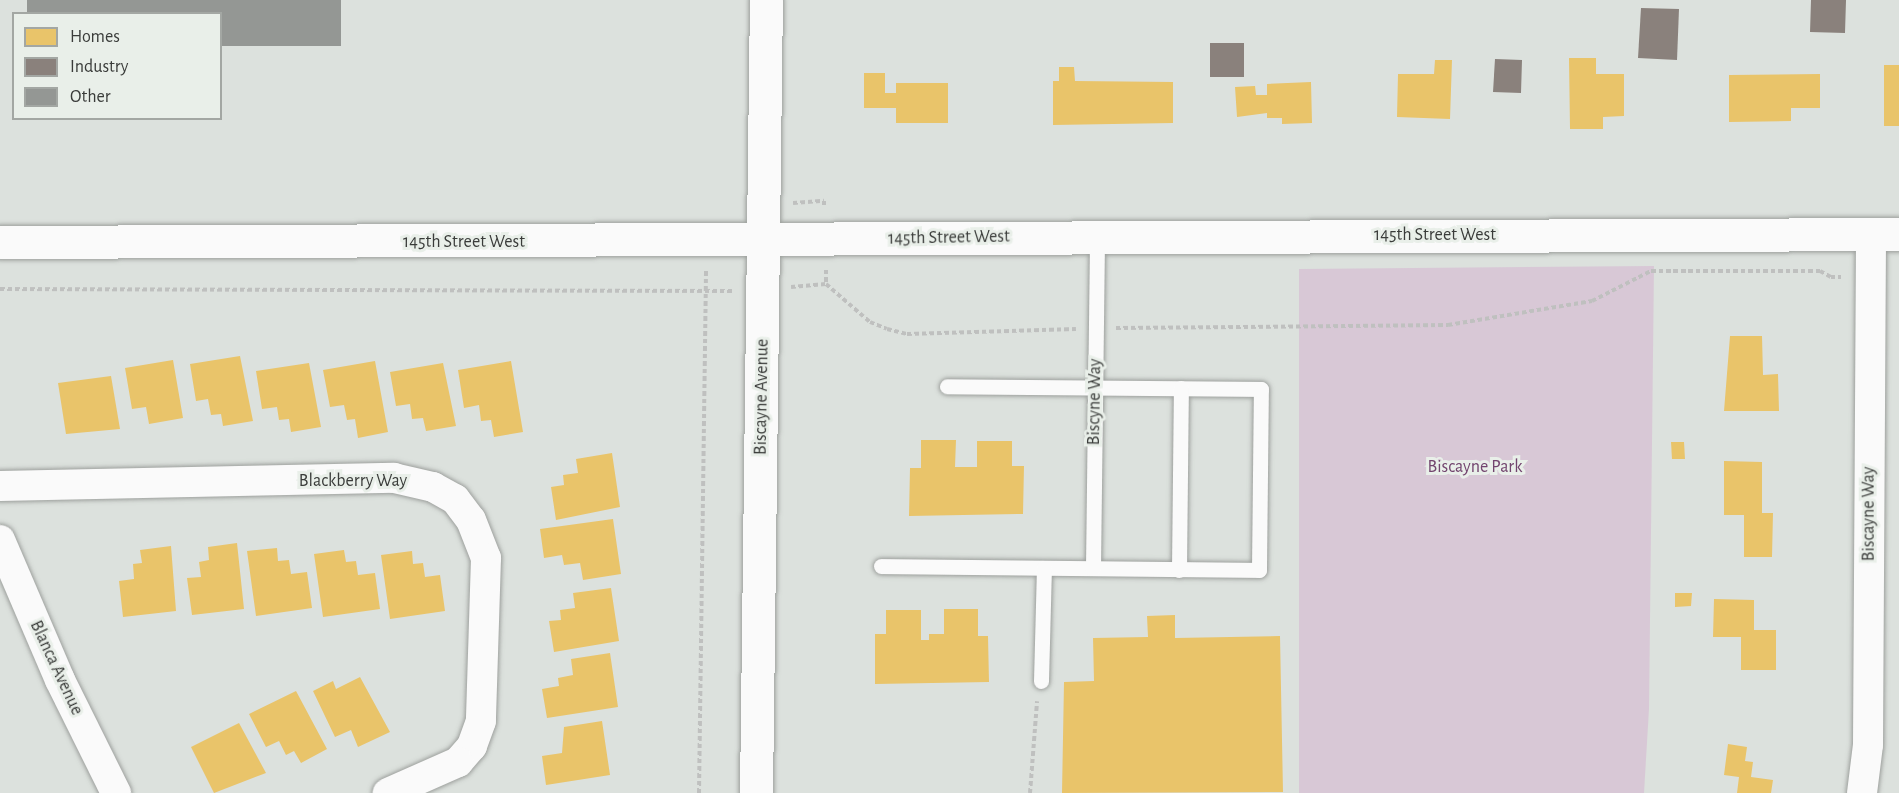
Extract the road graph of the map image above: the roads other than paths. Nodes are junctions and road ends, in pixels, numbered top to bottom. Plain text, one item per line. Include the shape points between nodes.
1 (766, 0) edge
2 (1885, 234) edge
3 (1097, 235) junction
4 (764, 242) junction
5 (0, 243) edge
6 (947, 386) dead end
7 (1095, 387) junction
8 (1182, 388) junction
9 (0, 486) edge
10 (0, 540) edge
11 (881, 566) dead end
12 (1044, 568) junction
13 (1093, 568) junction
14 (1179, 570) junction
15 (1041, 681) road end
16 (116, 793) edge
17 (388, 793) edge
18 (756, 793) edge
19 (1862, 793) edge

1 - 4 street, Biscayne Avenue
2 - 3 street, 145th Street West
2 - 19 street, Biscayne Way via 1871,276 1868,745
3 - 4 street, 145th Street West
3 - 7 lane, Biscyne Way
4 - 5 street, 145th Street West
4 - 18 street, Biscayne Avenue
6 - 7 lane
7 - 8 lane
7 - 13 lane, Biscyne Way
8 - 14 lane
8 - 14 lane via 1261,389 1260,536 1259,570
9 - 17 street, Blackberry Way via 394,478 424,484 455,499 471,520 486,558 481,721 472,746 458,762
10 - 16 street, Blanca Avenue via 60,680
11 - 12 lane
12 - 13 lane
12 - 15 lane
13 - 14 lane

